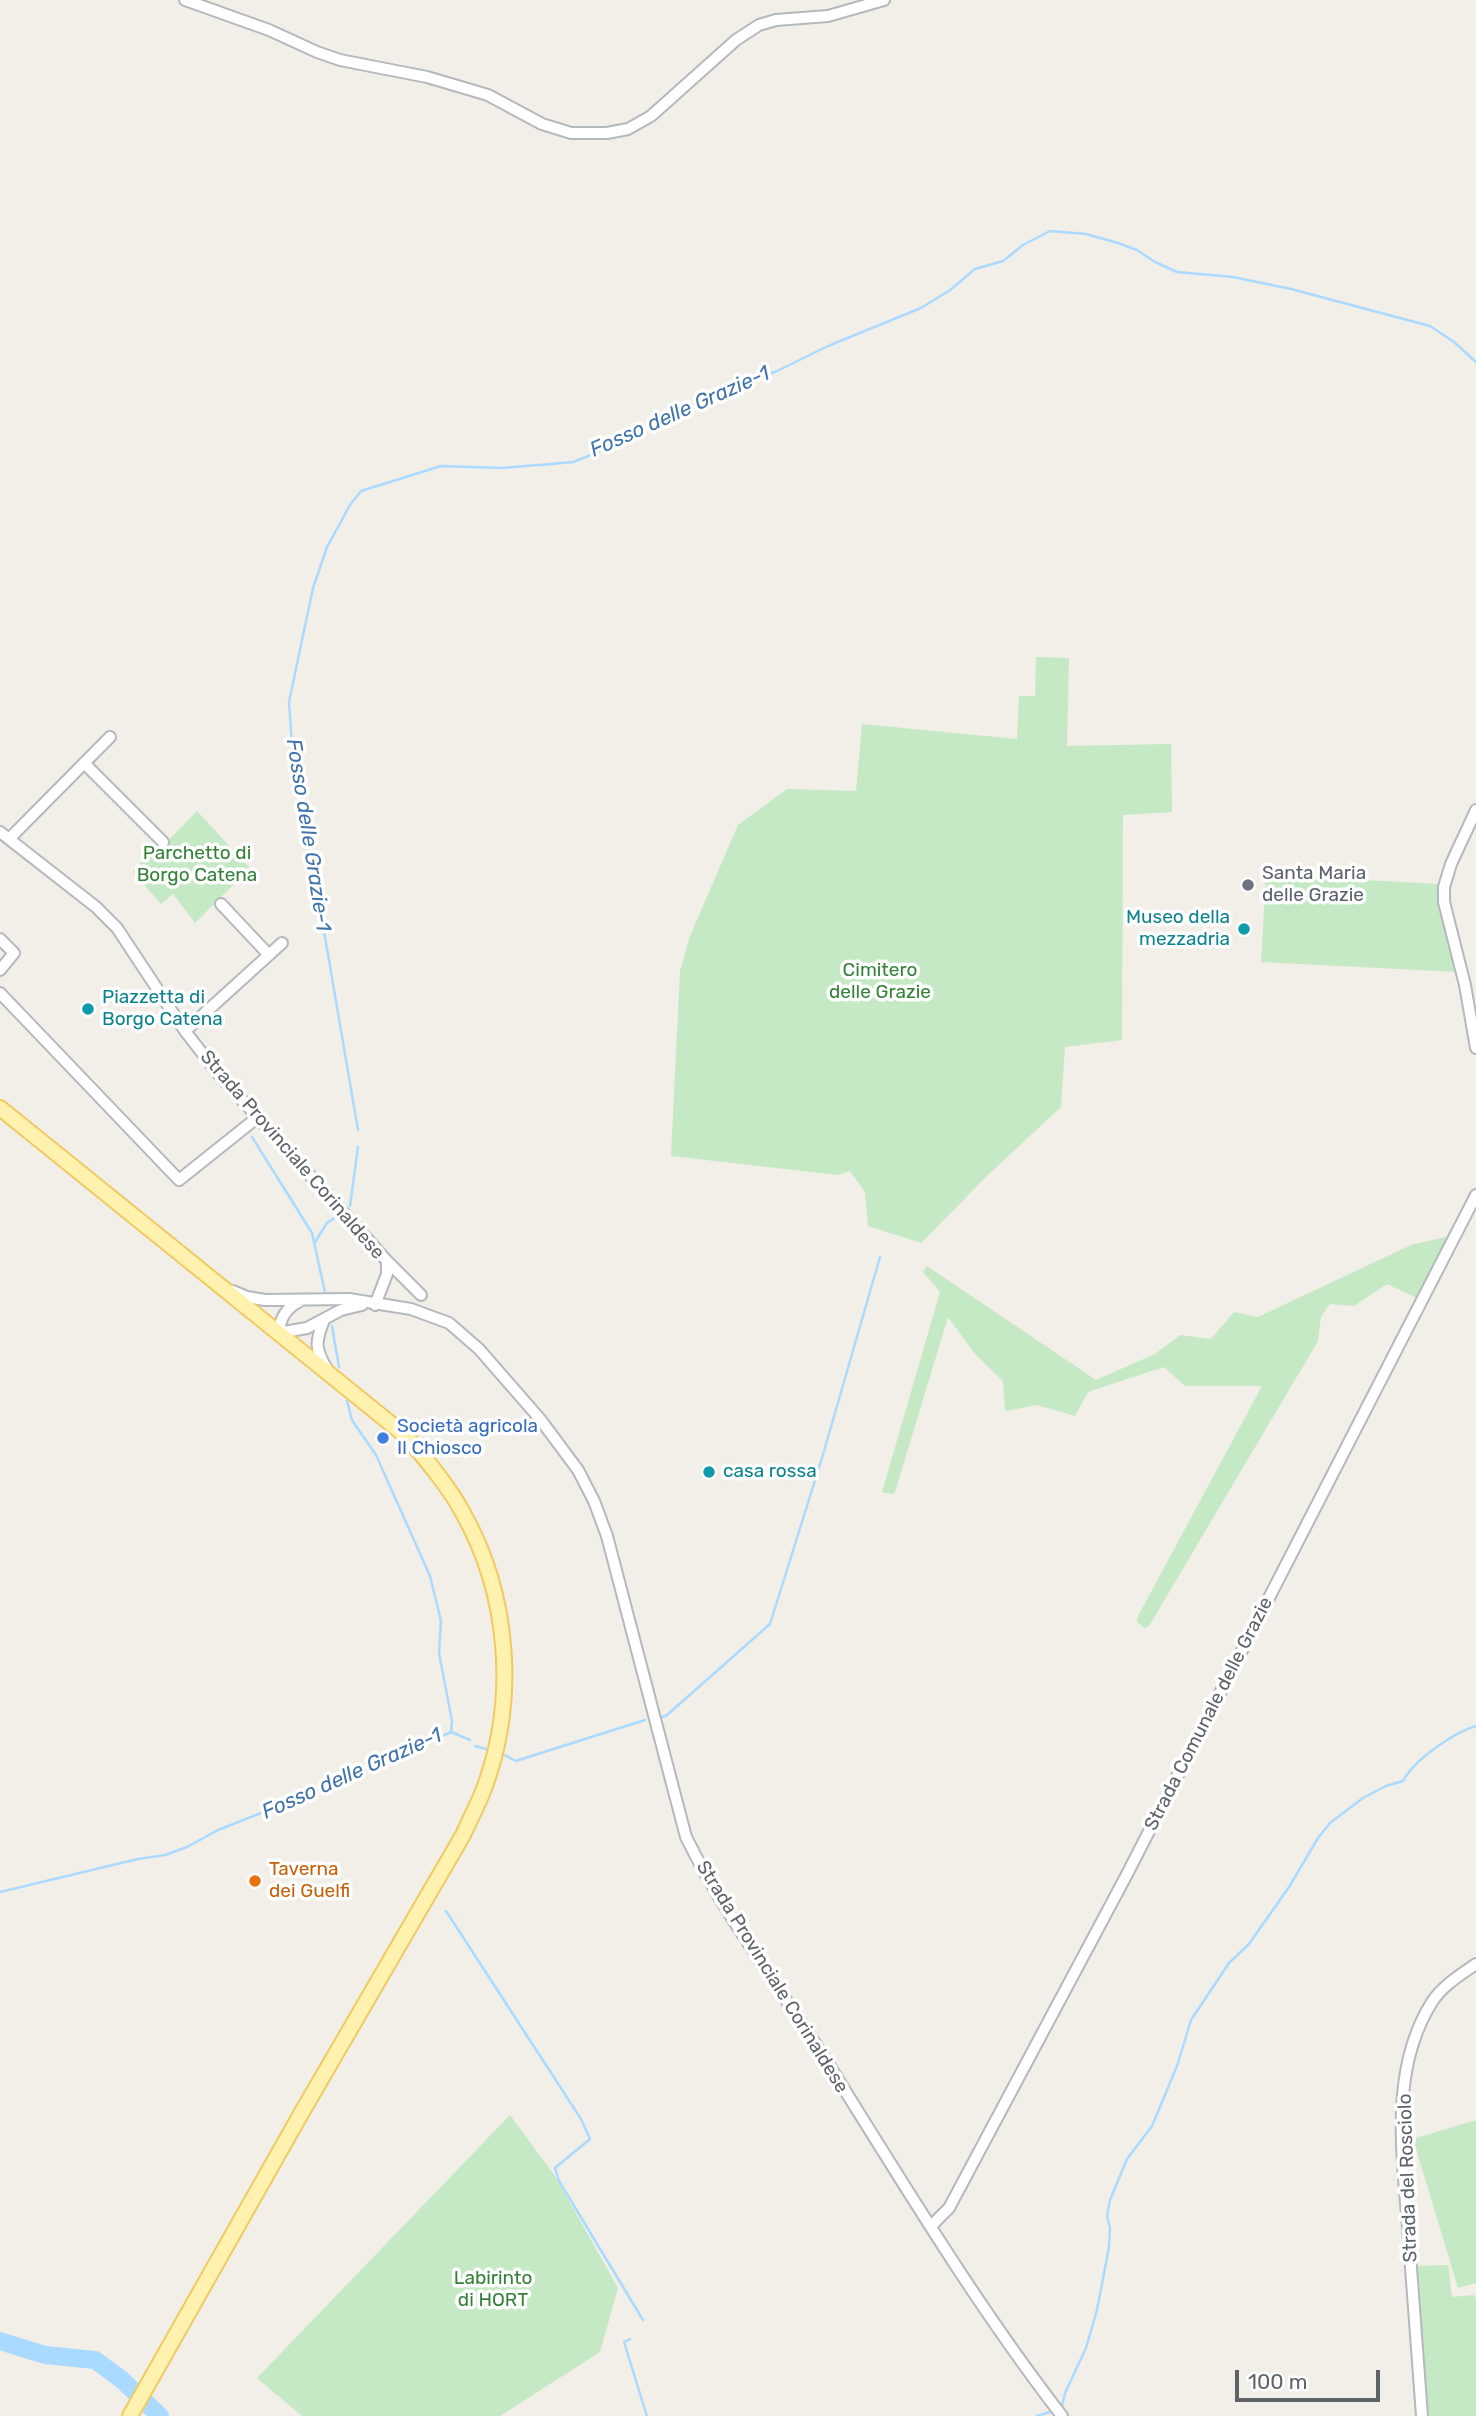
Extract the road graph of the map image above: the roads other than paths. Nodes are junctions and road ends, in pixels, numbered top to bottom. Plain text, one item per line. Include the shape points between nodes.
1 (185, 0) edge
2 (884, 0) edge
3 (110, 737) dead end
4 (84, 763) junction
5 (1476, 810) edge
6 (4, 835) edge
7 (163, 842) dead end
8 (221, 904) dead end
9 (0, 939) edge
10 (282, 943) dead end
11 (269, 955) junction
12 (0, 970) edge
13 (0, 993) edge
14 (185, 1031) junction
15 (1476, 1048) edge
16 (0, 1108) edge
17 (258, 1117) junction
18 (1476, 1195) edge
19 (387, 1261) junction
20 (215, 1283) junction
21 (421, 1295) dead end
22 (302, 1300) junction
23 (375, 1304) junction
24 (324, 1320) junction
25 (278, 1333) junction
26 (332, 1378) junction
27 (1476, 1965) edge
28 (931, 2226) junction
29 (130, 2416) edge
30 (1062, 2416) edge
31 (1422, 2416) edge

1 - 2 street via 340,60 488,95 542,124 571,133 628,129 651,116 759,25 828,16
3 - 4 street
4 - 6 street
4 - 7 street
5 - 15 street via 1444,887
6 - 14 street, Strada Provinciale Corinaldese via 117,928
8 - 11 street
9 - 12 street via 14,953
10 - 11 street
11 - 14 street
13 - 17 street via 179,1180
14 - 17 street, Strada Provinciale Corinaldese
16 - 20 main road, Strada Provinciale Corinaldese
17 - 19 street, Strada Provinciale Corinaldese
18 - 28 street, Strada Comunale delle Grazie via 1112,1903 949,2208
19 - 21 street
19 - 23 street, Strada Provinciale Corinaldese via 387,1275
20 - 22 street, Strada Provinciale Corinaldese via 247,1297
20 - 25 main road, Strada Provinciale Corinaldese
22 - 23 street, Strada Provinciale Corinaldese
22 - 25 street via 289,1306
23 - 24 street, Strada Provinciale Corinaldese via 355,1305
23 - 28 street, Strada Provinciale Corinaldese via 411,1309 449,1323 479,1349 578,1470 607,1536 686,1837 705,1875
24 - 25 street, Strada Provinciale Corinaldese
24 - 26 street via 318,1354
25 - 26 main road
26 - 29 main road via 406,1436 463,1513 499,1612 505,1692 498,1739 485,1787 463,1835
27 - 31 street, Strada del Rosciolo via 1432,2002 1407,2067 1402,2098
28 - 30 street, Strada Provinciale Corinaldese via 1017,2359

